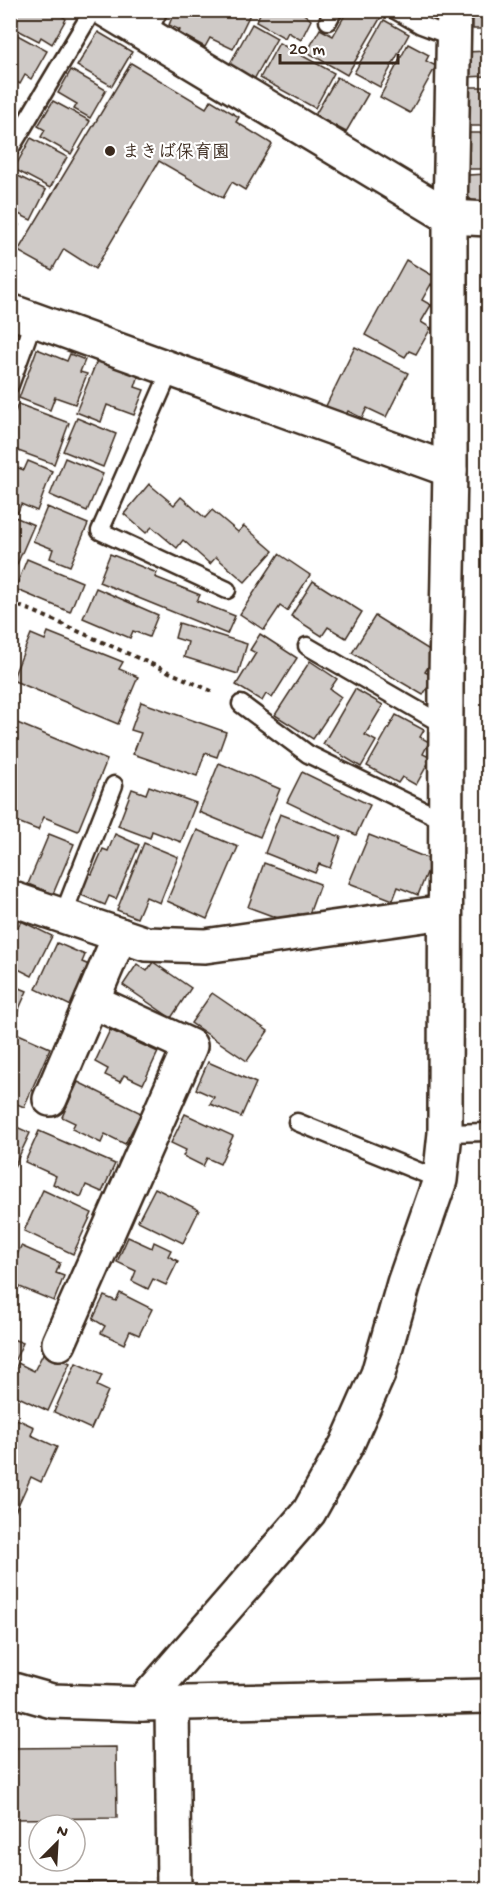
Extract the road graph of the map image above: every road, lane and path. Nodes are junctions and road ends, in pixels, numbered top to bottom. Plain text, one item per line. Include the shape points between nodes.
1 (93, 10) edge
2 (106, 10) edge
3 (395, 10) edge
4 (153, 23) edge
5 (454, 24) edge
6 (10, 149) edge
7 (450, 218) junction
8 (489, 219) edge
9 (22, 315) edge
10 (171, 369) junction
11 (10, 385) edge
12 (450, 470) junction
13 (227, 590) dead end
14 (10, 603) edge
15 (307, 645) dead end
16 (241, 704) joint
17 (447, 727) junction
18 (114, 785) dead end
19 (445, 821) junction
20 (10, 898) edge
21 (445, 912) junction
22 (63, 915) junction
23 (120, 935) junction
24 (92, 1001) junction
25 (50, 1099) dead end
26 (297, 1122) dead end
27 (489, 1132) edge
28 (445, 1133) junction
29 (440, 1180) junction
30 (59, 1343) dead end
31 (10, 1689) edge
32 (489, 1696) edge
33 (157, 1704) junction
34 (174, 1890) edge

1 - 6 lane
2 - 4 street
3 - 5 lane via 421,25
4 - 7 street
5 - 7 street
7 - 8 street
7 - 12 street
9 - 10 street
9 - 11 lane
10 - 12 street
10 - 13 lane via 100,531
12 - 17 street
14 - 16 path
15 - 17 lane
16 - 19 lane via 308,754
17 - 19 street
18 - 22 lane
19 - 21 street
20 - 22 street
21 - 23 street via 205,946 146,944
21 - 28 street
22 - 23 street
23 - 24 street
24 - 25 street
24 - 30 street via 190,1046
26 - 29 lane
27 - 28 lane
28 - 29 street
29 - 33 street via 378,1374 347,1444 309,1512
31 - 33 street via 52,1701
32 - 33 street
33 - 34 street

